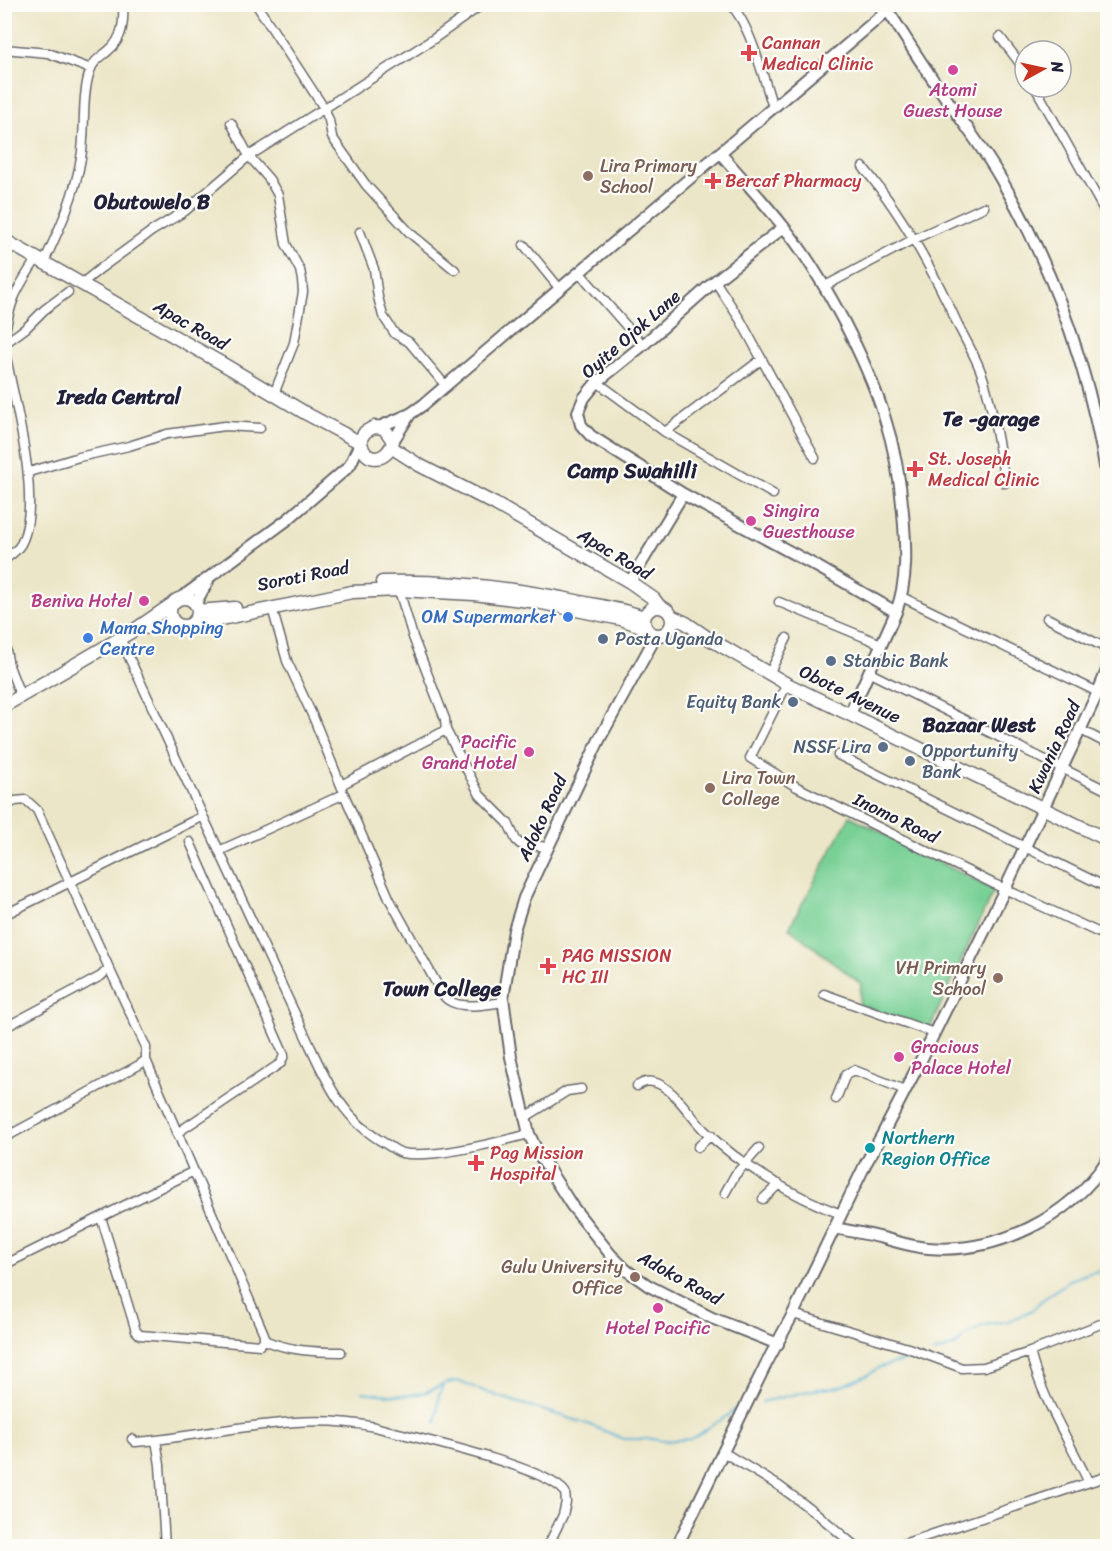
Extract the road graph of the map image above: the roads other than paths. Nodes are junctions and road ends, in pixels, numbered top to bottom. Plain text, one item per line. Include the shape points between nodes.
1 (123, 4) edge
2 (256, 4) edge
3 (483, 4) edge
4 (730, 4) edge
5 (892, 8) edge
6 (1000, 36) dead end
7 (4, 49) edge
8 (1013, 54) edge
9 (90, 69) junction
10 (1042, 99) edge
11 (773, 107) junction
12 (324, 108) junction
13 (231, 123) dead end
14 (720, 153) junction
15 (249, 156) junction
16 (863, 167) dead end
17 (984, 207) dead end
18 (1107, 217) edge
19 (784, 227) junction
20 (360, 232) dead end
21 (4, 240) edge
22 (912, 240) junction
23 (524, 245) dead end
24 (41, 260) junction
25 (455, 270) dead end
26 (579, 272) junction
27 (715, 281) junction
28 (81, 284) junction
29 (825, 286) junction
30 (560, 289) junction
31 (68, 292) dead end
32 (4, 344) edge
33 (643, 345) junction
34 (762, 359) junction
35 (597, 382) junction
36 (446, 386) junction
37 (274, 394) junction
38 (410, 414) junction
39 (379, 427) junction
40 (260, 428) dead end
41 (665, 432) junction
42 (1104, 438) edge
43 (360, 441) junction
44 (392, 444) junction
45 (374, 458) junction
46 (815, 458) dead end
47 (350, 465) junction
48 (29, 472) junction
49 (1005, 483) dead end
50 (1107, 483) edge
51 (683, 494) junction
52 (773, 494) dead end
53 (4, 560) edge
54 (209, 578) junction
55 (630, 582) junction
56 (399, 586) junction
57 (902, 597) junction
58 (176, 601) junction
59 (779, 602) dead end
60 (660, 607) junction
61 (272, 608) junction
62 (196, 612) junction
63 (896, 612) junction
64 (215, 615) junction
65 (1047, 618) dead end
66 (671, 621) junction
67 (644, 622) junction
68 (180, 626) junction
69 (136, 628) junction
70 (656, 636) junction
71 (120, 638) junction
72 (787, 638) dead end
73 (4, 639) edge
74 (881, 644) junction
75 (1107, 650) edge
76 (1107, 668) edge
77 (868, 672) junction
78 (769, 674) junction
79 (787, 684) junction
80 (1103, 694) edge
81 (21, 697) junction
82 (4, 706) edge
83 (850, 714) junction
84 (1079, 729) junction
85 (446, 730) junction
86 (1107, 744) edge
87 (838, 755) dead end
88 (1061, 768) junction
89 (343, 789) junction
90 (1107, 791) edge
91 (4, 807) edge
92 (1043, 808) junction
93 (203, 816) junction
94 (1107, 840) edge
95 (190, 842) dead end
96 (548, 847) junction
97 (1024, 847) junction
98 (219, 851) junction
99 (69, 882) junction
100 (1107, 888) edge
101 (1005, 889) junction
102 (4, 915) edge
103 (1107, 937) edge
104 (109, 968) junction
105 (824, 994) dead end
106 (504, 1002) junction
107 (4, 1028) edge
108 (934, 1033) junction
109 (146, 1060) junction
110 (637, 1086) dead end
111 (581, 1089) dead end
112 (905, 1090) junction
113 (836, 1098) dead end
114 (524, 1118) junction
115 (177, 1133) junction
116 (529, 1134) junction
117 (711, 1136) junction
118 (4, 1138) edge
119 (698, 1147) dead end
120 (759, 1148) dead end
121 (1107, 1159) edge
122 (746, 1162) junction
123 (194, 1172) junction
124 (779, 1184) junction
125 (725, 1193) dead end
126 (764, 1198) dead end
127 (841, 1214) junction
128 (101, 1217) junction
129 (834, 1228) junction
130 (4, 1265) edge
131 (793, 1314) junction
132 (1107, 1320) edge
133 (264, 1340) junction
134 (778, 1344) junction
135 (341, 1352) dead end
136 (1030, 1352) junction
137 (132, 1439) dead end
138 (156, 1440) junction
139 (723, 1452) junction
140 (1107, 1476) edge
141 (1088, 1481) junction
142 (165, 1546) edge
143 (548, 1546) edge
144 (677, 1546) edge
145 (855, 1546) edge
146 (897, 1546) edge

1 - 9 street via 117,42
2 - 12 street
3 - 12 street
4 - 11 street via 745,26
5 - 11 street
5 - 42 street via 1020,213 1065,314
6 - 8 street
7 - 9 street via 48,53
9 - 24 street via 77,178 67,212
10 - 18 street
11 - 14 street
12 - 15 street
12 - 25 street via 332,137 366,185 410,233
13 - 15 street
14 - 19 street
14 - 26 street
15 - 28 street via 185,211
15 - 37 street via 278,195 286,244 302,280 294,343
16 - 22 street via 888,197
17 - 22 street
19 - 27 street, Oyite Ojok Lane
19 - 29 street
20 - 36 street via 374,269 383,316 394,334 409,342
21 - 24 main road, Apac Road
22 - 29 street
22 - 49 street via 944,293 986,386
23 - 30 street
24 - 28 main road, Apac Road
24 - 32 street via 22,281 11,302
26 - 30 street
26 - 33 street
27 - 33 street, Oyite Ojok Lane
27 - 34 street
28 - 37 main road, Apac Road
29 - 57 street via 873,380 896,457 906,560
30 - 36 street
31 - 32 street
32 - 48 street
33 - 35 street, Oyite Ojok Lane
34 - 41 street
34 - 46 street
35 - 41 street
35 - 51 street, Oyite Ojok Lane via 578,412 581,425 591,436
36 - 38 street
37 - 43 main road, Apac Road
38 - 39 street
38 - 44 street
39 - 43 main road via 369,428
39 - 44 main road via 388,432
40 - 48 street via 225,426 167,434
41 - 52 street
42 - 50 street
43 - 45 main road via 365,453
43 - 47 street
44 - 45 main road via 385,456
44 - 55 main road, Apac Road via 419,465
45 - 47 street
47 - 54 street via 287,520
48 - 53 street via 22,543
51 - 55 street
51 - 63 street, Oyite Ojok Lane
54 - 58 street
54 - 62 street
55 - 60 main road, Apac Road
56 - 61 main road, Soroti Road
56 - 64 main road, Soroti Road via 351,584
56 - 67 main road via 474,590
56 - 85 street
57 - 63 street
57 - 80 street
58 - 62 main road via 189,599
58 - 68 main road via 171,617
58 - 69 main road
59 - 74 street
60 - 66 main road via 669,612
60 - 67 main road via 650,609
61 - 64 main road, Soroti Road
61 - 89 street via 287,661
62 - 64 main road
62 - 68 main road via 188,625
63 - 74 street
65 - 75 street
66 - 70 main road via 666,634
66 - 78 main road, Obote Avenue
67 - 70 main road via 647,631
68 - 69 main road
69 - 71 main road
70 - 96 street, Adoko Road via 600,738
71 - 81 main road
71 - 93 street
72 - 78 street
73 - 81 street
74 - 77 street
76 - 80 street, Kwania Road
77 - 83 street
77 - 88 street
78 - 79 main road, Obote Avenue
79 - 83 main road, Obote Avenue
79 - 101 street, Inomo Road via 750,758 797,787
80 - 84 street, Kwania Road
81 - 82 main road
83 - 92 main road, Obote Avenue
84 - 86 street
84 - 88 street, Kwania Road
85 - 89 street
85 - 96 street via 480,795 508,823 516,840 520,844
87 - 97 street
88 - 90 street
88 - 92 street, Kwania Road
89 - 98 street
89 - 106 street via 390,900 447,1000 477,1005
91 - 99 street via 15,801 32,803
92 - 94 main road, Obote Avenue
92 - 97 street
93 - 98 street
93 - 99 street
95 - 115 street via 284,1059
96 - 106 street, Adoko Road via 514,930
97 - 100 street
97 - 101 street
98 - 116 street via 332,1091 368,1134 400,1152 427,1155
99 - 102 street
99 - 104 street
101 - 103 street, Inomo Road
101 - 108 street
104 - 107 street
104 - 109 street via 146,1047
105 - 108 street
106 - 114 street, Adoko Road
108 - 112 street
109 - 115 street
109 - 118 street
110 - 117 street via 652,1082 669,1091
111 - 114 street via 567,1091
112 - 113 street via 854,1070 846,1074
112 - 127 street
114 - 116 street, Adoko Road
115 - 123 street
116 - 134 street, Adoko Road via 572,1206 626,1270 687,1306
117 - 119 street
117 - 122 street
120 - 122 street
121 - 129 street via 1086,1187 1056,1212 1018,1233 985,1244 928,1248
122 - 124 street
122 - 125 street
123 - 128 street
123 - 133 street
124 - 126 street
124 - 127 street
127 - 129 street
128 - 130 street
128 - 133 street via 140,1335 260,1345
129 - 131 street
131 - 134 street
131 - 136 street via 962,1368 984,1367
132 - 136 street
133 - 135 street via 300,1351
134 - 139 street
136 - 141 street via 1051,1410
137 - 138 street
138 - 142 street
138 - 143 street via 316,1421 375,1427 513,1466 558,1485 565,1492 566,1502
139 - 144 street
139 - 145 street via 779,1486
140 - 141 street
141 - 146 street

